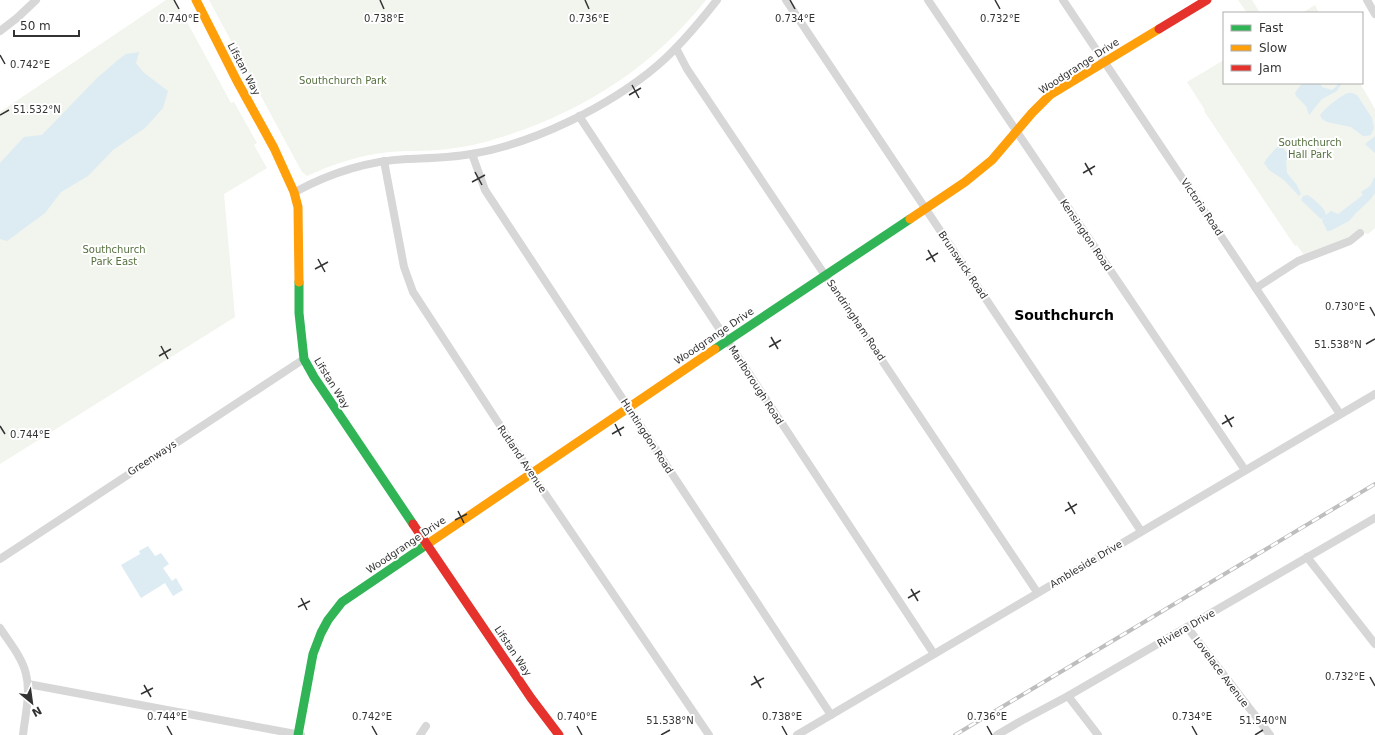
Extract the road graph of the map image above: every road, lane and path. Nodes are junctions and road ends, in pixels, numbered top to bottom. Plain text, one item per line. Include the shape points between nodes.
1 (36, 0) edge
2 (196, 0) edge
3 (717, 0) edge
4 (786, 0) edge
5 (928, 0) edge
6 (1063, 0) edge
7 (1207, 0) edge
8 (1367, 0) edge
9 (1375, 14) edge
10 (0, 31) edge
11 (676, 48) junction
12 (1104, 61) junction
13 (579, 116) junction
14 (1016, 132) junction
15 (472, 154) junction
16 (384, 161) junction
17 (294, 192) junction
18 (925, 208) junction
19 (1360, 233) dead end
20 (826, 275) junction
21 (1256, 288) junction
22 (727, 341) junction
23 (304, 359) junction
24 (1375, 394) edge
25 (628, 408) junction
26 (1340, 414) junction
27 (1245, 470) junction
28 (531, 473) junction
29 (1375, 518) edge
30 (1141, 531) junction
31 (427, 544) junction
32 (1306, 557) junction
33 (0, 559) edge
34 (1037, 592) junction
35 (1187, 627) junction
36 (0, 628) edge
37 (1375, 644) edge
38 (934, 654) junction
39 (28, 684) junction
40 (1068, 696) junction
41 (831, 715) junction
42 (426, 726) dead end
43 (23, 735) edge
44 (299, 735) edge
45 (420, 735) edge
46 (559, 735) edge
47 (709, 735) edge
48 (797, 735) edge
49 (997, 735) edge
50 (1098, 735) edge
51 (1270, 735) edge

1 - 10 street
2 - 17 street, Lifstan Way
3 - 11 street
4 - 18 street, Brunswick Road
5 - 14 street, Kensington Road
6 - 12 street, Victoria Road
7 - 12 street, Woodgrange Drive
8 - 9 street
11 - 13 street via 641,78
11 - 20 street, Sandringham Road
12 - 14 street, Woodgrange Drive via 1050,95
12 - 21 street, Victoria Road
13 - 15 street via 512,144
13 - 22 street, Marlborough Road
14 - 18 street, Woodgrange Drive via 984,168
14 - 27 street, Kensington Road
15 - 16 street
15 - 25 street, Huntingdon Road via 485,190
16 - 17 street via 338,172
16 - 28 street, Rutland Avenue via 401,254 412,292
17 - 23 street, Lifstan Way via 298,207 299,313
18 - 20 street, Woodgrange Drive
18 - 30 street, Brunswick Road
19 - 21 street via 1350,241 1298,261
20 - 22 street, Woodgrange Drive
20 - 34 street, Sandringham Road
21 - 26 street, Victoria Road
22 - 25 street, Woodgrange Drive
22 - 38 street, Marlborough Road
23 - 31 street, Lifstan Way
23 - 33 street, Greenways
24 - 26 street, Ambleside Drive
25 - 28 street, Woodgrange Drive
25 - 41 street, Huntingdon Road
26 - 27 street, Ambleside Drive
27 - 30 street, Ambleside Drive
28 - 31 street, Woodgrange Drive
28 - 47 street, Rutland Avenue
29 - 32 street, Riviera Drive
30 - 34 street, Ambleside Drive
31 - 44 street, Woodgrange Drive via 342,602 327,621 313,654
31 - 46 street, Lifstan Way
32 - 35 street, Riviera Drive
32 - 37 street
34 - 38 street, Ambleside Drive
35 - 40 street, Riviera Drive
35 - 51 street, Lovelace Avenue
36 - 39 street via 21,660
38 - 41 street, Ambleside Drive
39 - 43 street
39 - 44 street
40 - 49 street, Riviera Drive
40 - 50 street
41 - 48 street, Ambleside Drive
42 - 45 street

